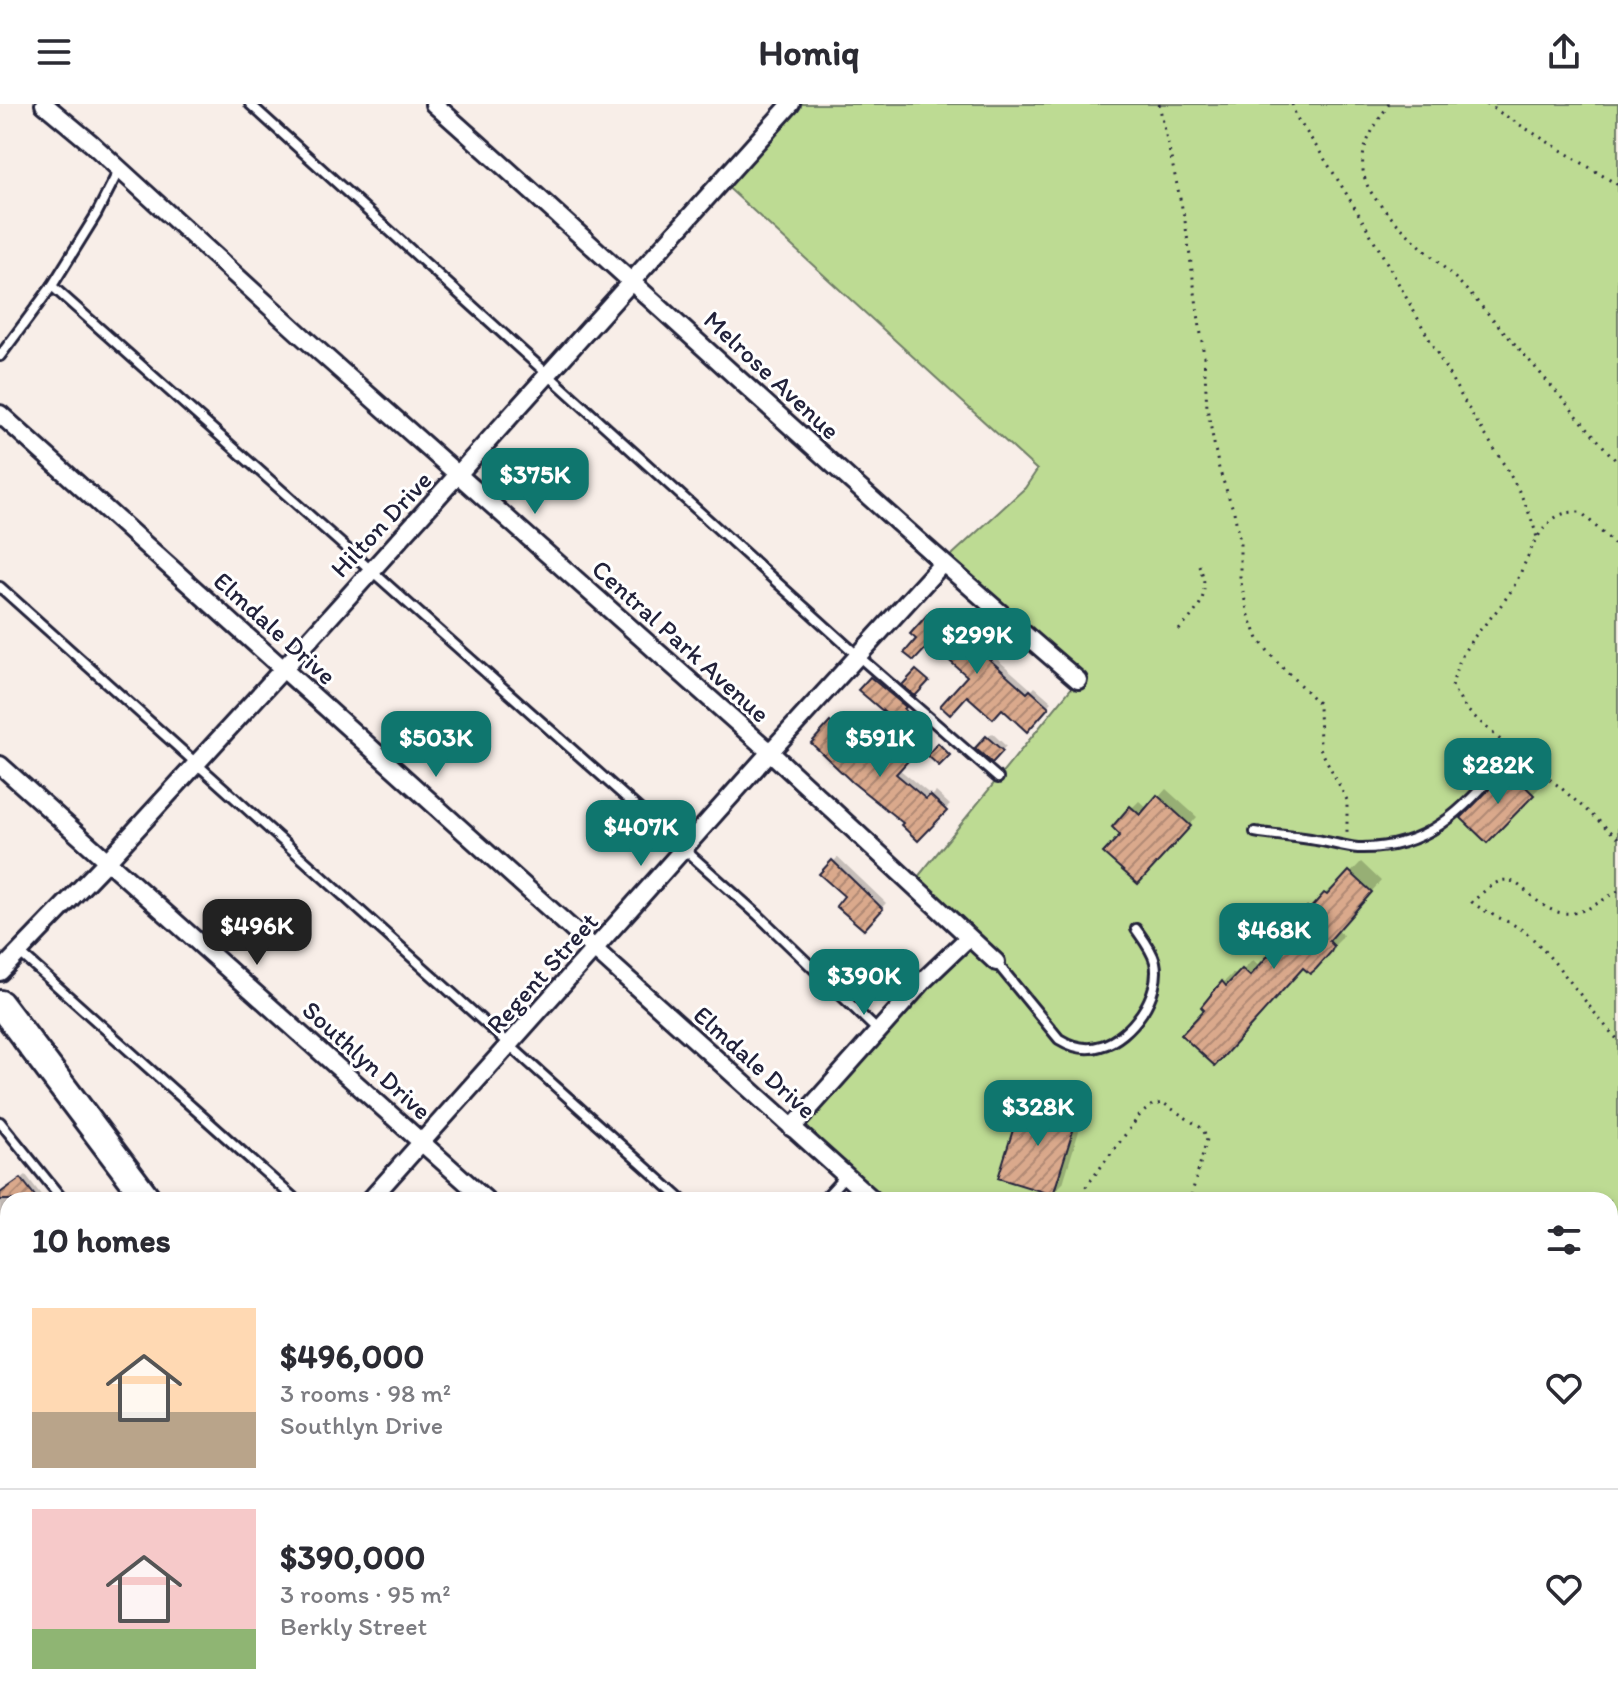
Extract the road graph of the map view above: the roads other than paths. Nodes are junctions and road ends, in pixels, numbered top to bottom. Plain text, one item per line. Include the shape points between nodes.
1 (44, 104) edge
2 (250, 104) edge
3 (434, 104) edge
4 (791, 104) edge
5 (120, 169) junction
6 (633, 280) junction
7 (52, 286) junction
8 (0, 356) edge
9 (547, 374) junction
10 (0, 414) edge
11 (459, 475) junction
12 (942, 564) junction
13 (371, 570) junction
14 (0, 587) edge
15 (857, 655) junction
16 (284, 668) junction
17 (1078, 680) dead end
18 (770, 752) junction
19 (1514, 752) road end
20 (196, 761) junction
21 (0, 765) edge
22 (998, 778) dead end
23 (1255, 832) dead end
24 (683, 851) junction
25 (108, 860) junction
26 (1136, 929) dead end
27 (968, 938) junction
28 (595, 950) junction
29 (19, 952) junction
30 (996, 962) joint
31 (0, 972) edge
32 (0, 1004) edge
33 (878, 1031) junction
34 (509, 1044) junction
35 (0, 1122) edge
36 (792, 1128) junction
37 (421, 1141) junction
38 (846, 1175) junction
39 (57, 1192) edge
40 (142, 1192) edge
41 (287, 1192) edge
42 (377, 1192) edge
43 (477, 1192) edge
44 (673, 1192) edge
45 (830, 1192) edge
46 (864, 1192) edge

1 - 5 street, Central Park Avenue
2 - 9 lane
3 - 6 street, Melrose Avenue
4 - 6 street, Hilton Drive
5 - 7 lane
5 - 11 street, Central Park Avenue
6 - 9 street, Hilton Drive
6 - 12 street, Melrose Avenue
7 - 8 lane
7 - 13 lane
9 - 11 street, Hilton Drive
9 - 15 lane
10 - 16 street, Elmdale Drive
11 - 13 street, Hilton Drive
11 - 18 street, Central Park Avenue
12 - 15 street, Regent Street
12 - 17 street, Melrose Avenue
13 - 16 street, Hilton Drive
13 - 24 lane
14 - 20 lane
15 - 18 street, Regent Street
15 - 22 lane
16 - 20 street, Hilton Drive
16 - 28 street, Elmdale Drive
18 - 24 street, Regent Street
18 - 27 street, Central Park Avenue
19 - 23 lane via 1469,800 1410,842 1344,847
20 - 25 street, Hilton Drive
20 - 34 lane
21 - 25 street, Southlyn Drive
24 - 28 street, Regent Street
24 - 33 lane
25 - 29 street, Hilton Drive
25 - 37 street, Southlyn Drive
26 - 30 lane via 1155,963 1152,992 1131,1025 1116,1040 1097,1048 1072,1047 1059,1039
27 - 30 street, Central Park Avenue
27 - 33 street
28 - 34 street, Regent Street
28 - 36 street, Elmdale Drive
29 - 31 street, Hilton Drive
29 - 41 lane
32 - 40 main road
33 - 36 street
34 - 37 street, Regent Street
34 - 44 lane
35 - 39 lane
36 - 38 street, Elmdale Drive
37 - 42 street, Regent Street
37 - 43 street, Southlyn Drive
38 - 45 lane
38 - 46 street, Elmdale Drive

